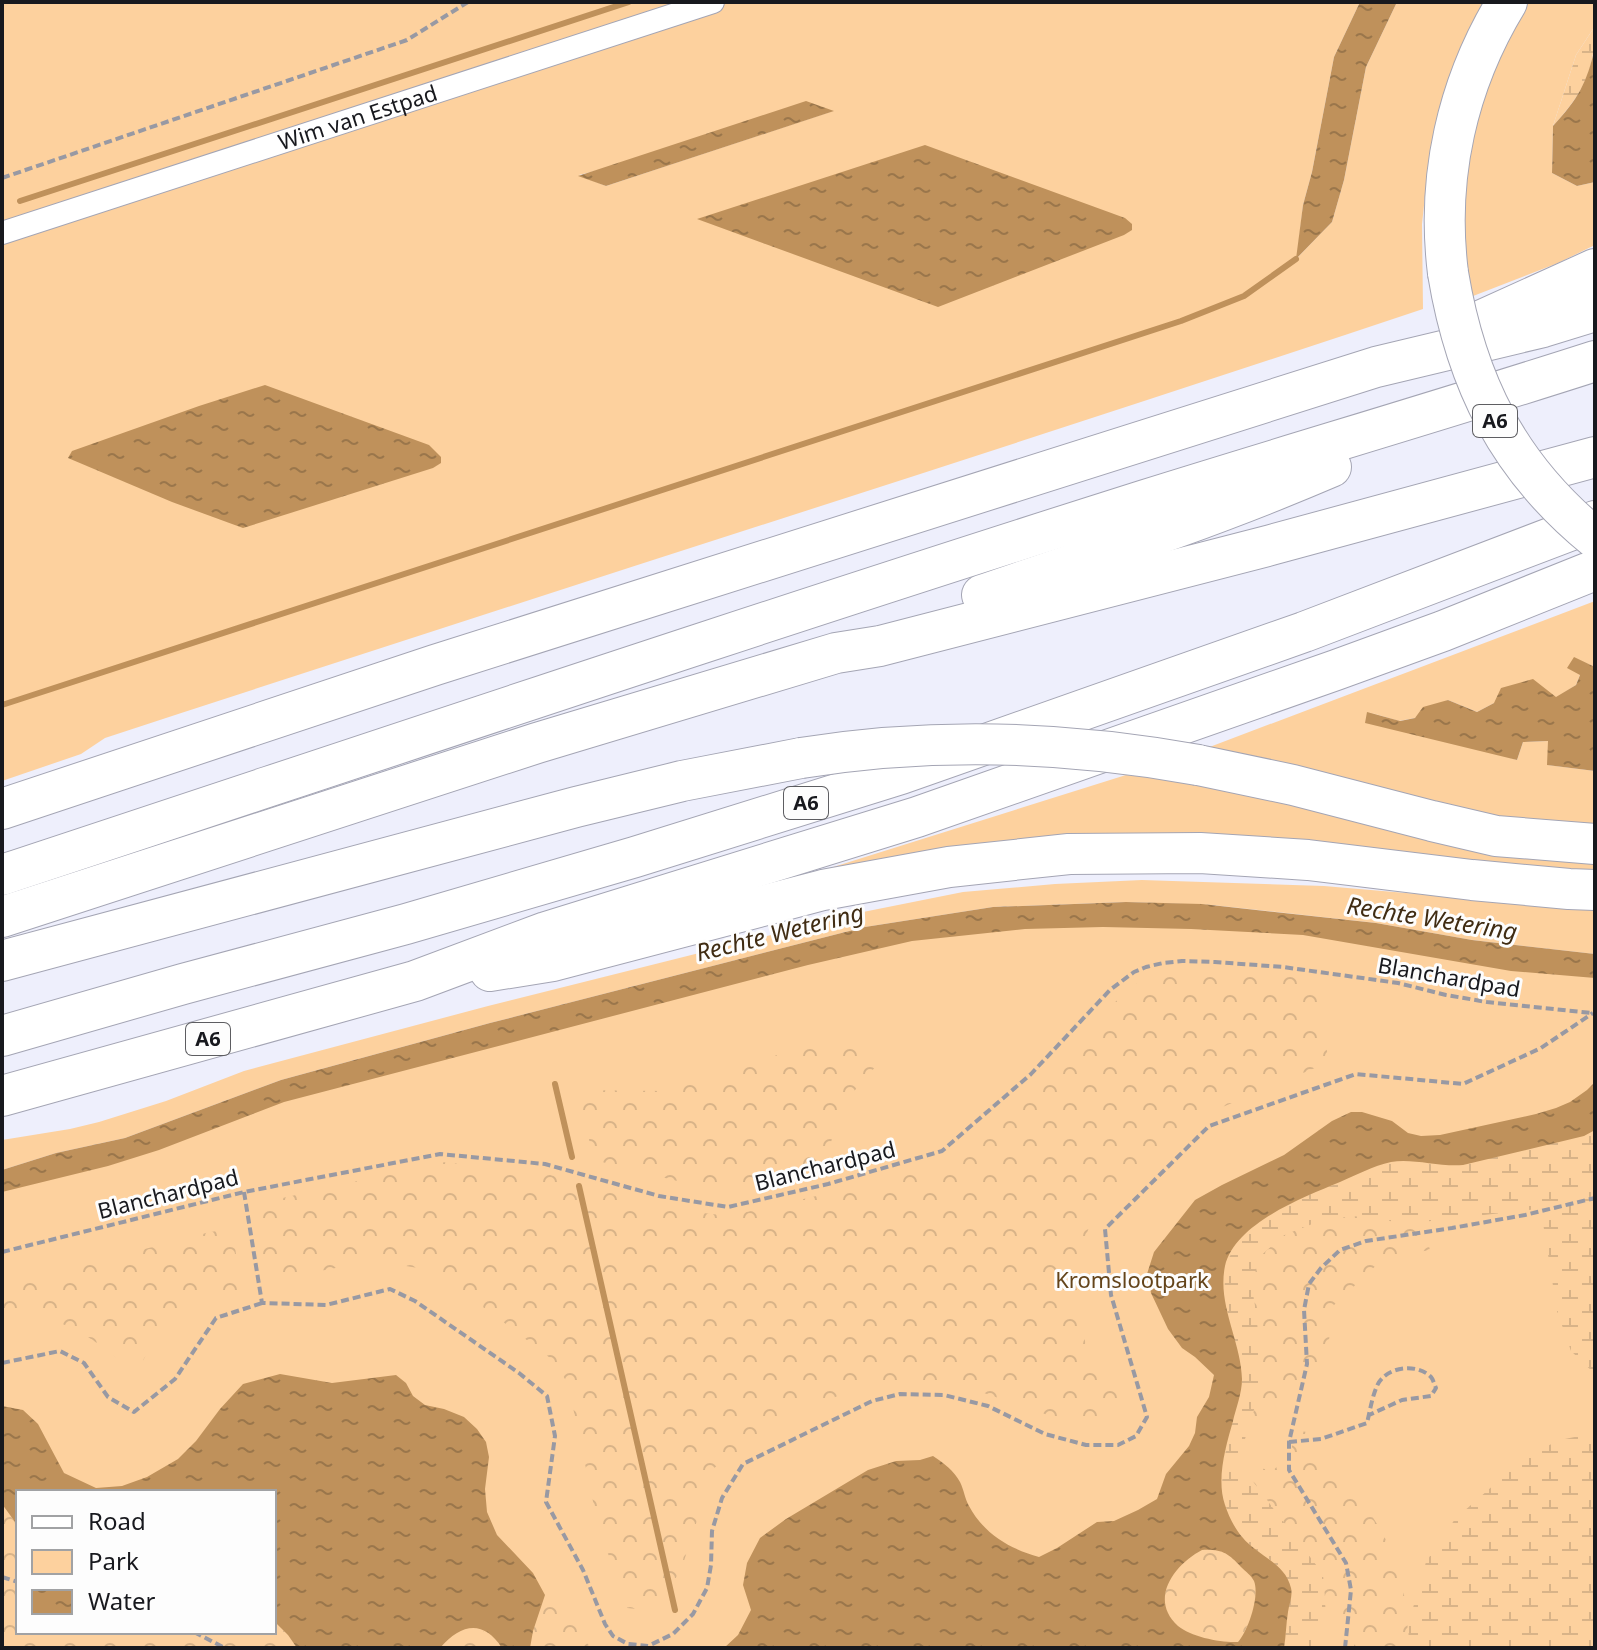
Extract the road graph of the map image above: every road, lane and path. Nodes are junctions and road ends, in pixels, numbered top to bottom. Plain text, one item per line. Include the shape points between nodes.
1 (468, 2) edge
2 (713, 2) edge
3 (1507, 2) edge
4 (2, 178) edge
5 (2, 233) edge
6 (1595, 269) edge
7 (1595, 311) edge
8 (1595, 361) edge
9 (1376, 367) junction
10 (1533, 380) junction
11 (1595, 457) edge
12 (1595, 521) edge
13 (1595, 538) edge
14 (1595, 570) edge
15 (836, 653) junction
16 (2, 809) edge
17 (1595, 844) edge
18 (2, 875) edge
19 (1595, 890) edge
20 (2, 917) edge
21 (2, 961) edge
22 (415, 981) junction
23 (1594, 1013) edge
24 (2, 1036) edge
25 (2, 1096) edge
26 (244, 1192) junction
27 (1595, 1198) edge
28 (2, 1252) edge
29 (262, 1303) junction
30 (2, 1363) edge
31 (1369, 1415) junction
32 (1289, 1442) junction
33 (198, 1634) edge
34 (225, 1648) edge
35 (1345, 1648) edge

1 - 4 path via 407,40
2 - 5 street, Wim van Estpad
3 - 13 highway, A6, bridge via 1461,101 1447,164 1443,217 1454,310 1497,425 1546,492
6 - 9 highway
7 - 9 highway
8 - 10 highway, A6
9 - 16 highway via 420,670
10 - 15 highway, A6 via 1297,482 875,632
10 - 18 highway, A6 via 866,590
11 - 15 highway, A6 via 910,639
12 - 24 highway, A6 via 1289,637 886,778 437,915
14 - 22 highway, A6 via 1443,631 1110,750 917,817 546,932
15 - 20 highway, A6 via 537,743
17 - 21 highway, A6, bridge via 1496,836 1293,785 1128,754 1039,746 918,746 801,758 682,781
19 - 22 highway, A6 via 1308,860 1200,853 1069,854 949,867 823,890 553,961
22 - 25 highway, A6
23 - 26 path, Blanchardpad via 1487,1002 1283,967 1163,963 1134,972 1110,990 1031,1074 942,1151 828,1184 728,1207 659,1196 545,1164 440,1154
23 - 29 path via 1541,1048 1463,1084 1356,1074 1209,1126 1105,1229 1111,1295 1147,1417 1136,1436 1118,1445 1086,1445 1045,1434 988,1406 944,1395 900,1394 872,1401 743,1464 722,1498 712,1531 707,1588 693,1614 673,1634 648,1646 613,1636 546,1502 555,1436 547,1396 415,1301 390,1289 326,1305
26 - 28 path, Blanchardpad
26 - 29 path
27 - 32 path via 1340,1250 1309,1284 1304,1310 1307,1364
29 - 30 path via 216,1318 175,1379 134,1412 108,1397 84,1363 60,1351
31 - 31 path via 1377,1383 1389,1373 1407,1367 1432,1378 1436,1388 1431,1396 1402,1400
31 - 32 path via 1367,1423 1321,1439
32 - 35 path via 1289,1470 1346,1563 1351,1590
33 - 34 path

